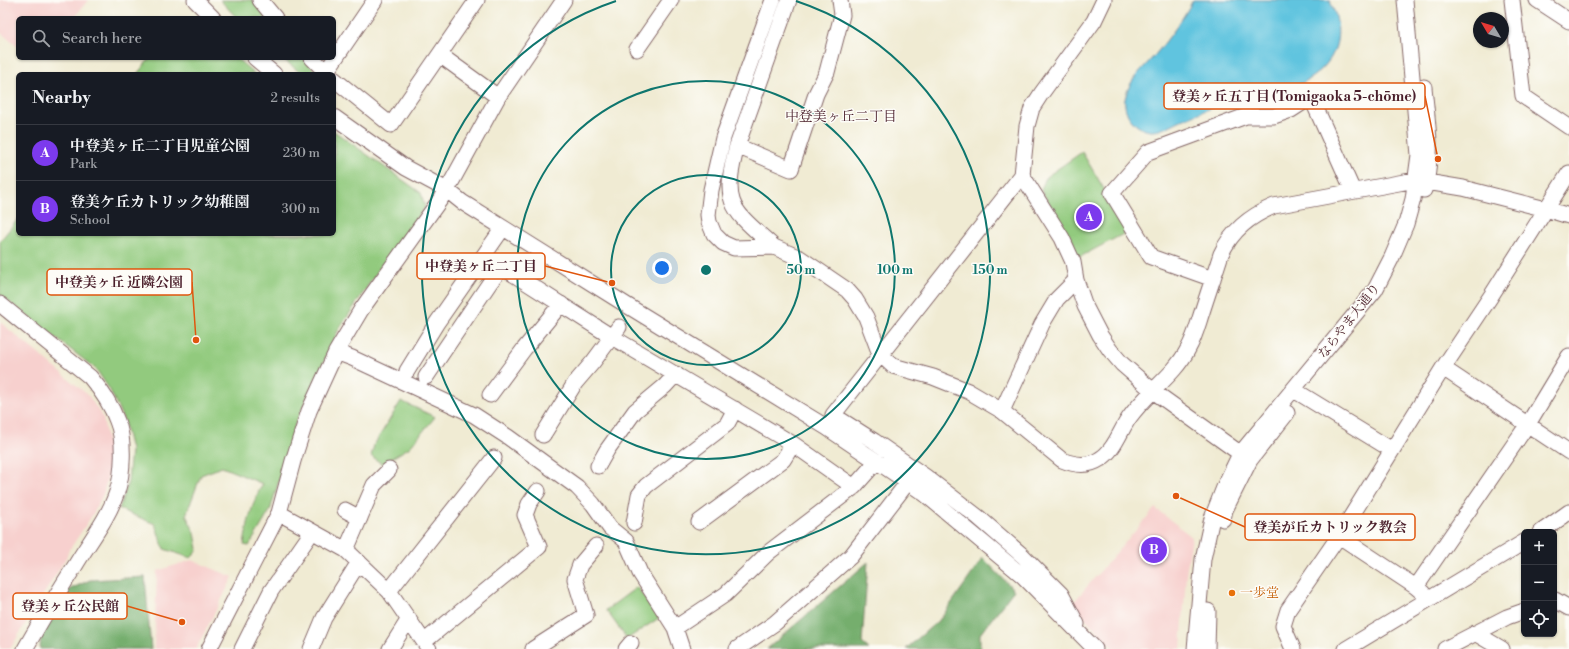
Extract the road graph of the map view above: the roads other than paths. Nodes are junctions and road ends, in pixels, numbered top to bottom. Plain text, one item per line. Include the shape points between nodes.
1 (195, 0) edge
2 (375, 0) edge
3 (477, 0) edge
4 (564, 0) edge
5 (671, 0) edge
6 (773, 0) edge
7 (789, 0) edge
8 (840, 0) edge
9 (1104, 0) edge
10 (1405, 0) edge
11 (1415, 0) edge
12 (1512, 0) edge
13 (1537, 0) edge
14 (211, 16) edge
15 (1569, 20) edge
16 (637, 48) dead end
17 (440, 55) junction
18 (257, 60) edge
19 (314, 60) edge
20 (272, 72) edge
21 (326, 72) edge
22 (331, 72) edge
23 (336, 81) edge
24 (498, 97) junction
25 (336, 118) edge
26 (1569, 127) edge
27 (737, 146) junction
28 (1569, 173) edge
29 (1022, 175) junction
30 (1421, 180) junction
31 (447, 190) junction
32 (1353, 191) junction
33 (1546, 208) junction
34 (1569, 216) edge
35 (503, 228) junction
36 (774, 247) junction
37 (485, 256) junction
38 (503, 267) junction
39 (1213, 279) junction
40 (1076, 280) junction
41 (0, 304) edge
42 (561, 304) junction
43 (615, 332) junction
44 (336, 352) junction
45 (880, 354) junction
46 (1569, 356) edge
47 (1443, 368) junction
48 (407, 371) dead end
49 (676, 374) junction
50 (426, 377) dead end
51 (1153, 391) junction
52 (1298, 392) junction
53 (490, 395) dead end
54 (735, 409) junction
55 (1002, 411) junction
56 (1528, 424) junction
57 (543, 435) dead end
58 (793, 444) junction
59 (1392, 450) junction
60 (1569, 452) edge
61 (1245, 457) junction
62 (494, 458) dead end
63 (877, 461) junction
64 (598, 466) dead end
65 (389, 470) dead end
66 (908, 482) junction
67 (854, 487) junction
68 (538, 491) dead end
69 (345, 510) dead end
70 (1569, 512) edge
71 (279, 513) junction
72 (360, 518) junction
73 (699, 522) dead end
74 (634, 523) dead end
75 (1545, 529) edge
76 (312, 532) junction
77 (1340, 536) junction
78 (1521, 544) edge
79 (596, 546) dead end
80 (346, 550) junction
81 (359, 562) junction
82 (1416, 588) junction
83 (389, 590) junction
84 (1569, 595) edge
85 (1430, 599) junction
86 (1557, 599) edge
87 (1556, 601) edge
88 (1569, 608) edge
89 (1521, 612) edge
90 (409, 619) junction
91 (675, 628) junction
92 (1475, 633) junction
93 (1090, 644) edge
94 (427, 645) edge
95 (1500, 648) edge
96 (25, 649) edge
97 (209, 649) edge
98 (242, 649) edge
99 (311, 649) edge
100 (390, 649) edge
101 (533, 649) edge
102 (682, 649) edge
103 (737, 649) edge
104 (1195, 649) edge
105 (1207, 649) edge
106 (1293, 649) edge
107 (1346, 649) edge
108 (1445, 649) edge

1 - 14 street
2 - 22 street
3 - 17 street
4 - 24 street
5 - 16 street
6 - 36 street via 723,138 711,190 708,222 714,234 728,246
7 - 27 street
8 - 27 street via 842,15 827,72 816,94 791,169
9 - 29 street via 1094,21 1032,108 1027,126
10 - 30 street, ならやま大通り
11 - 30 street via 1428,126 1429,160
12 - 26 street via 1523,96
13 - 15 street
17 - 23 street via 391,125
17 - 24 street
18 - 20 street
19 - 21 street
24 - 31 street
25 - 31 street via 406,168
27 - 36 street via 729,187 731,200 741,216
28 - 33 street
29 - 40 street via 1062,238 1073,262
29 - 45 street
30 - 32 street
30 - 33 street
30 - 52 street, ならやま大通り via 1406,224 1375,290
31 - 35 street
31 - 44 street via 361,310
32 - 39 street via 1274,206 1252,217 1226,243
32 - 39 street via 1310,97 1291,110 1274,116 1246,116 1148,152 1112,193 1151,257
33 - 34 street
33 - 47 street
35 - 37 street
35 - 63 street
36 - 45 street via 800,258 847,290 866,316
37 - 38 street
37 - 48 street via 436,324
38 - 42 street
38 - 50 street
39 - 51 street via 1189,348 1176,368
40 - 51 street via 1092,321 1110,350
40 - 55 street via 1058,299 1042,324
41 - 96 street via 90,377 102,390 118,421 121,437 121,476 116,494 95,534
42 - 43 street
42 - 53 street
43 - 49 street
43 - 57 street via 575,383
44 - 71 street via 309,411
44 - 91 street via 474,414 577,487 594,504 610,528 626,541 640,573
45 - 55 street via 893,366 933,377 968,391
45 - 93 street via 833,415 926,477 1023,556 1061,594
46 - 56 street
47 - 56 street
47 - 59 street
49 - 54 street
49 - 64 street via 636,411
51 - 55 street via 1129,417 1110,451 1099,460 1086,464 1062,460
51 - 61 street
52 - 59 street
52 - 61 street, ならやま大通り
54 - 58 street
54 - 74 street via 727,424 646,486 639,495
56 - 60 street
56 - 82 street
58 - 67 street
58 - 73 street via 783,460
59 - 77 street
61 - 104 street via 1225,485 1212,518 1203,559
61 - 105 street via 1225,510 1209,577
62 - 83 street
63 - 66 street
63 - 67 street
65 - 72 street via 374,485
66 - 93 street via 1023,576
66 - 103 street via 850,556 775,623
67 - 91 street via 769,552 726,594
68 - 94 street via 525,515 539,547
69 - 72 street
70 - 75 street
71 - 76 street
71 - 97 street
72 - 80 street
76 - 80 street
76 - 98 street via 271,591
77 - 82 street
77 - 106 street via 1288,610 1283,626
78 - 85 street
79 - 101 street via 580,565 575,579 586,615
80 - 81 street
81 - 83 street
81 - 99 street via 324,618
82 - 85 street
83 - 90 street
84 - 86 street
85 - 107 street
87 - 88 street
89 - 92 street
90 - 94 street
90 - 100 street
91 - 102 street
92 - 95 street
92 - 108 street

